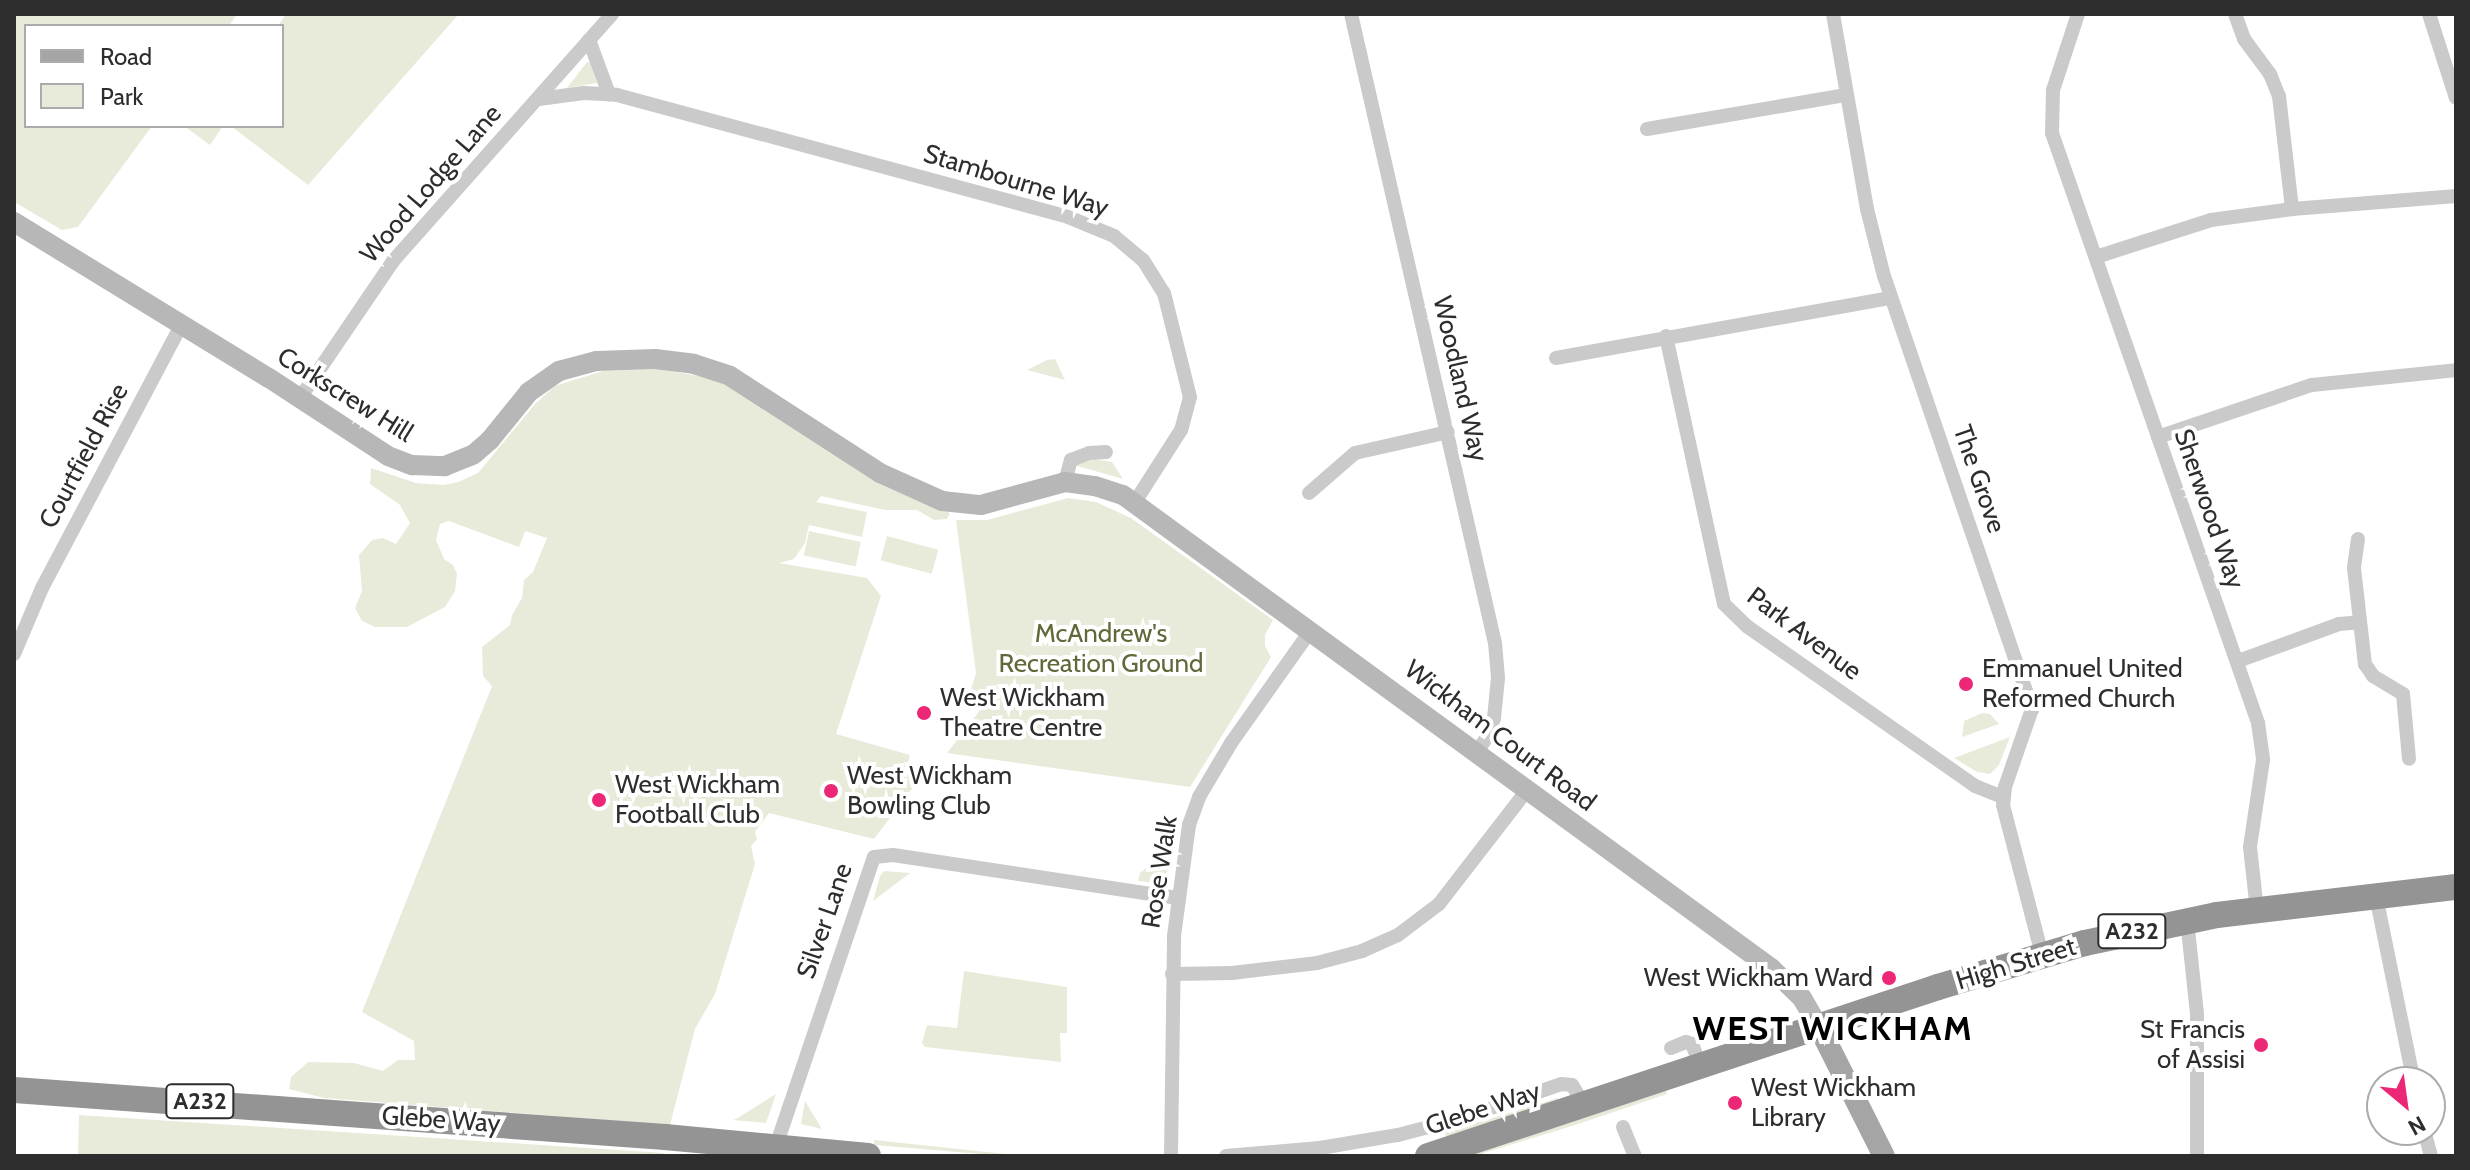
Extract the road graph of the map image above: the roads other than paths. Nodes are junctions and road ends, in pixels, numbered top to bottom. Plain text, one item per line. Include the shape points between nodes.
1 (612, 14) edge
2 (1351, 14) edge
3 (1833, 14) edge
4 (2078, 14) edge
5 (2235, 14) edge
6 (2429, 14) edge
7 (589, 40) junction
8 (609, 94) junction
9 (1846, 95) junction
10 (2456, 98) edge
11 (539, 99) junction
12 (1647, 129) dead end
13 (2456, 196) edge
14 (2292, 209) junction
15 (14, 222) edge
16 (2096, 257) junction
17 (1891, 298) junction
18 (181, 325) junction
19 (1666, 336) junction
20 (1556, 358) dead end
21 (2456, 370) edge
22 (300, 398) junction
23 (1448, 432) junction
24 (2158, 437) junction
25 (1106, 452) dead end
26 (1065, 482) junction
27 (1309, 493) dead end
28 (1135, 502) junction
29 (2358, 539) dead end
30 (2360, 622) junction
31 (1311, 630) junction
32 (14, 654) edge
33 (2238, 661) junction
34 (1477, 752) junction
35 (2409, 759) dead end
36 (1527, 790) junction
37 (2004, 798) junction
38 (2456, 887) edge
39 (2376, 896) junction
40 (1176, 898) junction
41 (2257, 910) junction
42 (2187, 920) junction
43 (2042, 955) junction
44 (1172, 974) junction
45 (1819, 1027) junction
46 (1671, 1048) dead end
47 (2411, 1066) edge
48 (1701, 1067) junction
49 (14, 1090) edge
50 (1585, 1106) junction
51 (1623, 1127) dead end
52 (1422, 1129) junction
53 (774, 1152) edge
54 (868, 1156) edge
55 (1171, 1156) edge
56 (1226, 1156) edge
57 (1429, 1156) edge
58 (1635, 1156) edge
59 (1884, 1156) edge
60 (2197, 1156) edge

1 - 7 street, Wood Lodge Lane
2 - 23 street, Woodland Way
3 - 9 street, The Grove
4 - 16 street, Sherwood Way via 2053,90 2052,133
5 - 14 street via 2279,96
6 - 10 street
7 - 8 street
7 - 11 street, Wood Lodge Lane
8 - 11 street, Stambourne Way
8 - 28 street, Stambourne Way via 1076,219 1123,242 1143,260 1164,293 1190,397 1181,430
9 - 12 street
9 - 17 street, The Grove via 1869,221
11 - 22 street, Wood Lodge Lane via 380,277
13 - 14 street
14 - 16 street via 2198,223
15 - 18 street, Corkscrew Hill
16 - 24 street, Sherwood Way
17 - 19 street
17 - 37 street, The Grove via 2032,709
18 - 22 street, Corkscrew Hill
18 - 32 street, Courtfield Rise via 42,588
19 - 20 street
19 - 37 street, Park Avenue via 1721,597 1729,611 1975,786
21 - 24 street via 2312,385
22 - 26 street, Corkscrew Hill via 395,460 437,467 479,450 529,392 559,371 597,361 667,360 730,376 880,473 942,501 981,505
23 - 27 street via 1355,453
23 - 34 street, Woodland Way via 1498,668 1493,725
24 - 33 street, Sherwood Way
25 - 26 street via 1071,460
26 - 28 street, Corkscrew Hill via 1104,488
28 - 31 street, Wickham Court Road
29 - 30 street via 2354,568
30 - 33 street via 2339,624
30 - 35 street via 2368,671 2403,694
31 - 34 street, Wickham Court Road
31 - 40 street, Rose Walk via 1247,717 1196,804
33 - 41 street, Sherwood Way via 2262,748 2250,847
34 - 36 street, Wickham Court Road
36 - 44 street via 1439,904 1398,935 1317,963
36 - 45 street, Wickham Court Road via 1771,968 1802,998
37 - 43 street, The Grove
38 - 39 highway, High Street / A232
39 - 41 highway, High Street / A232
39 - 47 street
40 - 44 street, Rose Walk
40 - 53 street, Silver Lane via 885,854 874,857
41 - 42 highway, High Street / A232
42 - 43 highway, High Street / A232
42 - 60 street via 2197,1014
43 - 45 highway, High Street / A232
44 - 55 street, Rose Walk
45 - 48 highway, Glebe Way / A232
45 - 59 main road
46 - 48 street via 1692,1044
48 - 50 highway, Glebe Way / A232
49 - 53 highway, Glebe Way / A232
50 - 52 street, Glebe Way via 1572,1085 1561,1084
50 - 57 highway, Glebe Way / A232
51 - 58 street
52 - 56 street, Glebe Way via 1320,1148
52 - 57 street
53 - 54 highway, Glebe Way / A232

